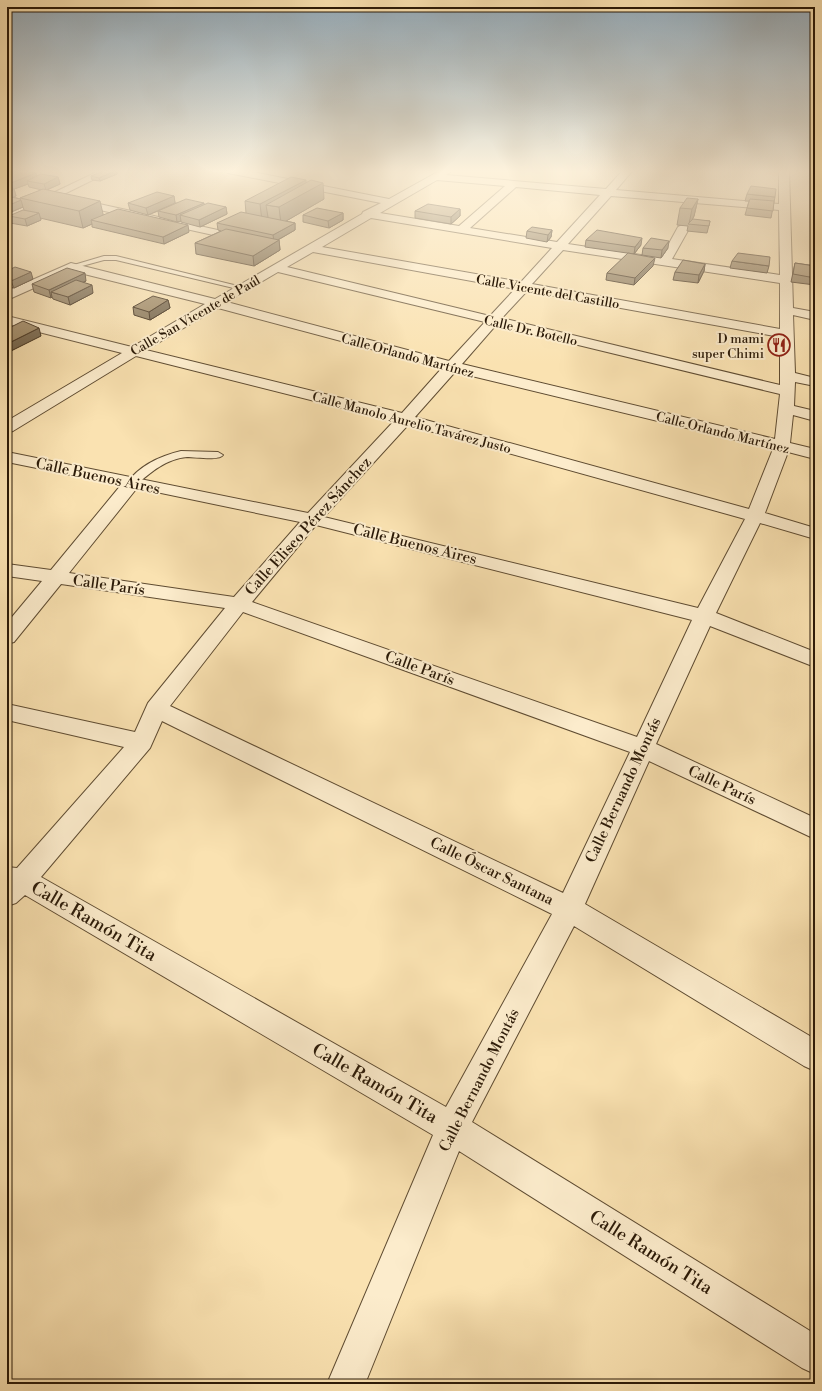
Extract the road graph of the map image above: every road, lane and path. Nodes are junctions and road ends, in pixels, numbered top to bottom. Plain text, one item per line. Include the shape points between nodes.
1 (226, 235) edge
2 (332, 235) edge
3 (491, 235) edge
4 (570, 235) edge
5 (680, 235) edge
6 (785, 235) edge
7 (258, 242) edge
8 (560, 246) junction
9 (288, 249) dead end
10 (306, 250) junction
11 (665, 262) junction
12 (70, 267) junction
13 (276, 268) junction
14 (786, 280) junction
15 (523, 286) junction
16 (242, 288) junction
17 (7, 296) edge
18 (216, 303) junction
19 (786, 310) junction
20 (815, 316) edge
21 (7, 320) edge
22 (492, 321) junction
23 (786, 334) junction
24 (134, 351) junction
25 (450, 366) junction
26 (815, 382) edge
27 (787, 392) junction
28 (815, 416) edge
29 (405, 419) junction
30 (7, 428) edge
31 (782, 446) junction
32 (815, 454) edge
33 (218, 455) dead end
34 (7, 457) edge
35 (132, 483) junction
36 (755, 516) junction
37 (312, 519) junction
38 (815, 534) edge
39 (7, 570) edge
40 (57, 577) junction
41 (239, 604) junction
42 (704, 616) junction
43 (7, 637) edge
44 (815, 660) edge
45 (156, 708) junction
46 (7, 712) edge
47 (142, 742) junction
48 (643, 748) junction
49 (815, 829) edge
50 (12, 884) edge
51 (569, 909) junction
52 (815, 1056) edge
53 (452, 1128) junction
54 (815, 1355) edge
55 (346, 1384) edge

1 - 7 street
2 - 10 street, Calle San Vicente de Paúl
3 - 8 street
4 - 8 street, Calle Eliseo Pérez Sánchez
5 - 11 street
6 - 14 street, Calle Bernando Montás
8 - 11 street
8 - 15 street, Calle Eliseo Pérez Sánchez
9 - 10 street, Calle Vicente del Castillo
10 - 13 street, Calle San Vicente de Paúl
10 - 15 street, Calle Vicente del Castillo
11 - 14 street
12 - 16 lane via 99,259 116,258
12 - 17 street
12 - 18 street, Calle Orlando Martínez
13 - 16 street, Calle San Vicente de Paúl
13 - 22 street, Calle Dr. Botello
14 - 19 street, Calle Bernando Montás
15 - 22 street, Calle Eliseo Pérez Sánchez
15 - 23 street, Calle Vicente del Castillo
16 - 18 street, Calle San Vicente de Paúl
18 - 24 street, Calle San Vicente de Paúl
18 - 25 street, Calle Orlando Martínez
19 - 20 street
19 - 23 street, Calle Bernando Montás
21 - 24 street, Calle Manolo Aurelio Tavárez Justo
22 - 25 street, Calle Eliseo Pérez Sánchez
22 - 27 street, Calle Dr. Botello
23 - 27 street, Calle Bernando Montás
24 - 29 street, Calle Manolo Aurelio Tavárez Justo
24 - 30 street, Calle San Vicente de Paúl
25 - 29 street, Calle Eliseo Pérez Sánchez
25 - 31 street, Calle Orlando Martínez
26 - 27 street
27 - 28 street
27 - 31 street, Calle Bernando Montás
29 - 36 street, Calle Manolo Aurelio Tavárez Justo
29 - 37 street, Calle Eliseo Pérez Sánchez
31 - 32 street, Calle Orlando Martínez
31 - 36 street, Calle Bernando Montás
33 - 35 lane via 186,453 172,456 160,461
34 - 35 street, Calle Buenos Aires
35 - 37 street, Calle Buenos Aires
35 - 40 street
36 - 38 street, Calle Manolo Aurelio Tavárez Justo
36 - 42 street, Calle Bernando Montás
37 - 41 street, Calle Eliseo Pérez Sánchez
37 - 42 street, Calle Buenos Aires
39 - 40 street, Calle París
40 - 41 street, Calle París
40 - 43 street
41 - 45 street, Calle Eliseo Pérez Sánchez
41 - 48 street, Calle París
42 - 44 street, Calle Buenos Aires
42 - 48 street, Calle Bernando Montás
45 - 47 street, Calle Eliseo Pérez Sánchez
45 - 51 street, Calle Óscar Santana
46 - 47 street
47 - 50 street, Calle Eliseo Pérez Sánchez
48 - 49 street, Calle París
48 - 51 street, Calle Bernando Montás
50 - 53 street, Calle Ramón Tita
51 - 52 street, Calle Óscar Santana
51 - 53 street, Calle Bernando Montás
53 - 54 street, Calle Ramón Tita
53 - 55 street, Calle Bernando Montás

